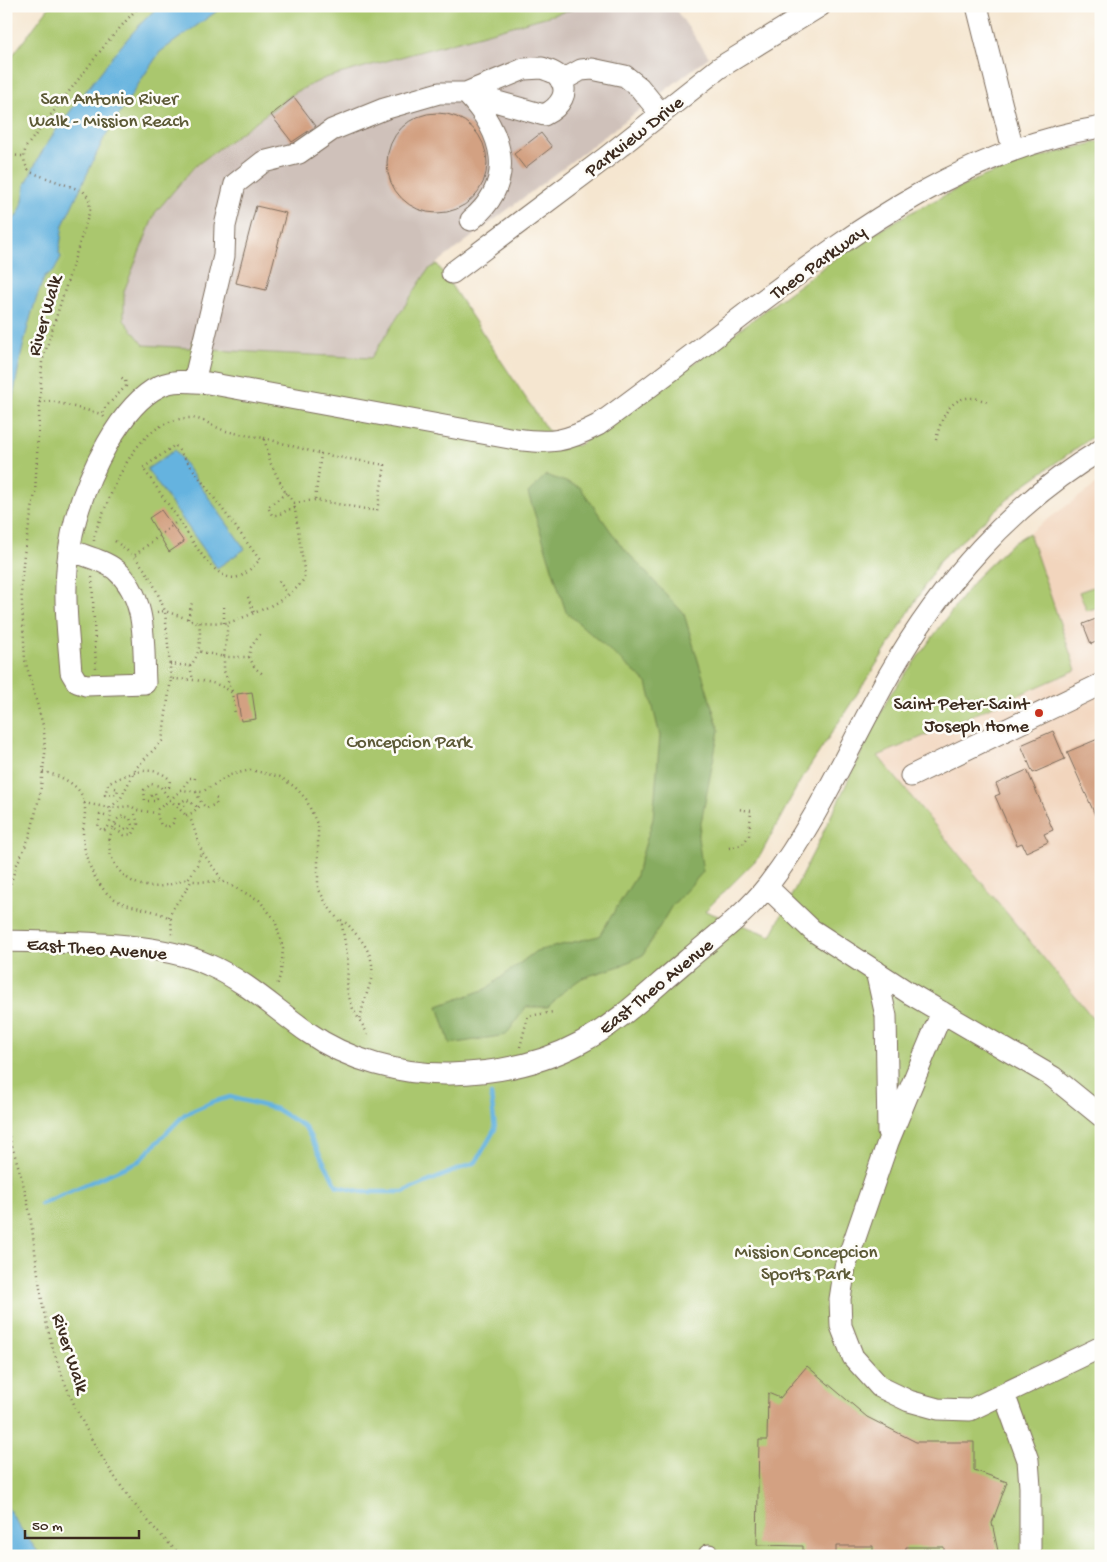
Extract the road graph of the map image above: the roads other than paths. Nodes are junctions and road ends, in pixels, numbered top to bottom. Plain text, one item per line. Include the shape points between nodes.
1 (820, 6) edge
2 (977, 6) edge
3 (561, 81) junction
4 (466, 93) junction
5 (660, 114) junction
6 (1101, 127) edge
7 (1013, 150) junction
8 (471, 220) dead end
9 (452, 273) dead end
10 (194, 382) junction
11 (1101, 450) edge
12 (70, 550) junction
13 (1101, 684) edge
14 (911, 776) dead end
15 (767, 887) junction
16 (6, 941) edge
17 (876, 971) junction
18 (942, 1012) junction
19 (1101, 1116) edge
20 (888, 1142) junction
21 (1101, 1347) edge
22 (1004, 1394) junction
23 (1030, 1556) edge

1 - 5 street, Parkview Drive via 719,68
2 - 7 street
3 - 4 street via 557,75 542,68 524,69
3 - 4 street via 564,87 562,100 557,109 544,115
3 - 5 street via 581,70 592,69 625,76 639,87
4 - 8 street via 488,119 500,154 500,173 495,191 483,211
4 - 10 street via 439,93 384,109 332,130 299,153 263,162 235,184 225,226 224,256
5 - 9 street, Parkview Drive
6 - 7 street, Theo Parkway
7 - 10 street, Theo Parkway via 938,183 884,213 828,251 598,425 558,442 515,439
10 - 12 street via 162,385 129,410 116,428 87,486
11 - 15 street, East Theo Avenue via 1035,497 999,530 960,572 924,619 890,672 823,798
12 - 12 street via 66,586 71,672 77,682 95,685 145,683 142,617 128,584 115,570
13 - 14 street
15 - 16 street, East Theo Avenue via 722,931 618,1018 588,1038 536,1061 493,1071 447,1074 404,1070 367,1060 312,1035 213,966 170,952
15 - 17 street via 812,930
17 - 18 street
17 - 20 street via 886,1016
18 - 19 street via 1053,1077
18 - 20 street
20 - 22 street via 845,1266 840,1299 841,1326 853,1357 880,1387 909,1401 938,1409 970,1410
21 - 22 street
22 - 23 street via 1028,1460

